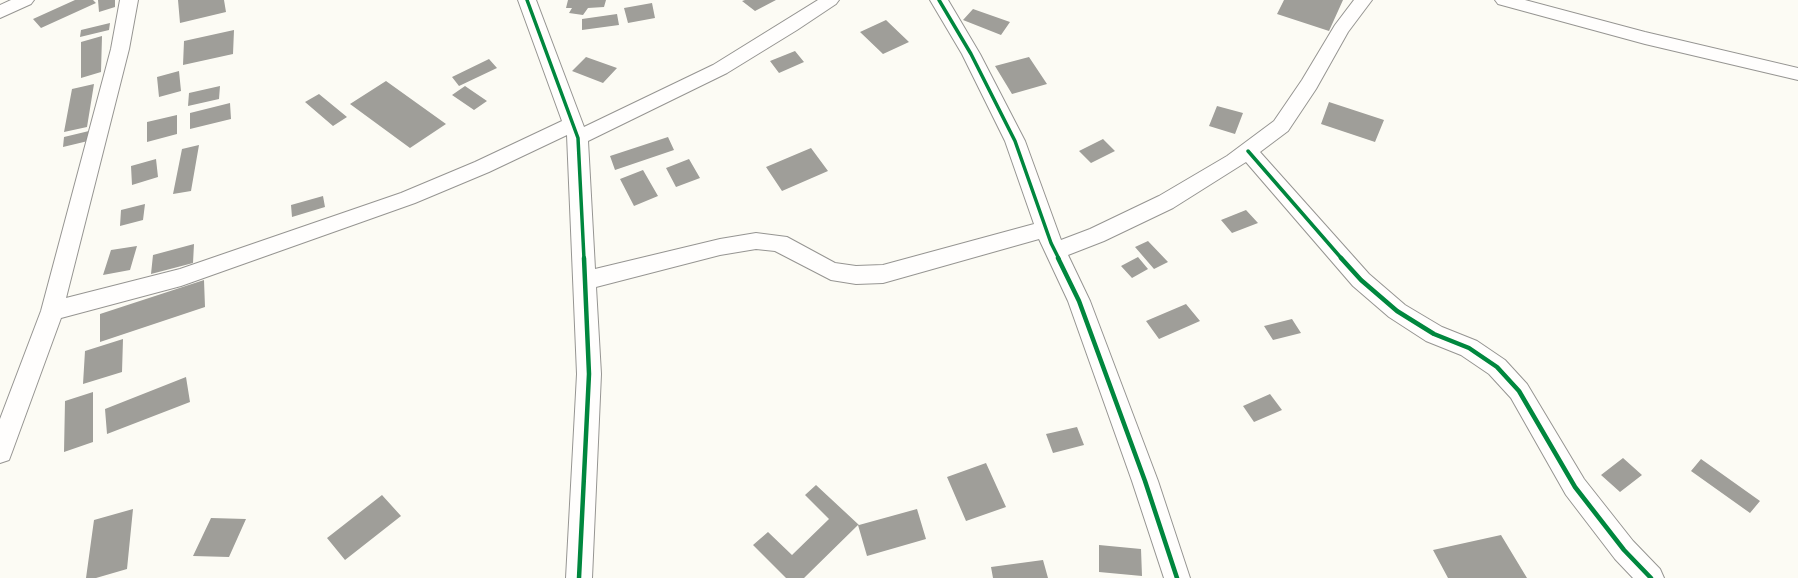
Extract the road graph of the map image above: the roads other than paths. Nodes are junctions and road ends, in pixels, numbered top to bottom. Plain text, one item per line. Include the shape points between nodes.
1 (25, 0) edge
2 (129, 0) edge
3 (527, 0) edge
4 (830, 0) edge
5 (939, 0) edge
6 (1363, 0) edge
7 (1504, 0) edge
8 (0, 12) edge
9 (1798, 74) edge
10 (575, 131) junction
11 (1248, 151) junction
12 (1046, 229) junction
13 (1055, 251) junction
14 (584, 281) junction
15 (52, 311) junction
16 (0, 452) edge
17 (579, 578) edge
18 (1177, 578) edge
19 (1651, 578) edge

1 - 8 street
2 - 15 street via 120,49
3 - 10 street
4 - 10 street via 720,69
5 - 12 street via 971,54 1015,141
6 - 11 street via 1341,29 1281,126
7 - 9 street via 1645,38
10 - 14 street
10 - 15 street via 408,198 181,277
11 - 13 street via 1166,202 1097,235
11 - 19 street via 1361,280 1397,311 1434,334 1469,348 1497,367 1519,391 1575,487 1624,550
12 - 13 street
12 - 14 street via 883,274 856,276 831,271 779,243 756,241
13 - 18 street via 1079,301 1145,481
14 - 17 street via 589,374
15 - 16 street

